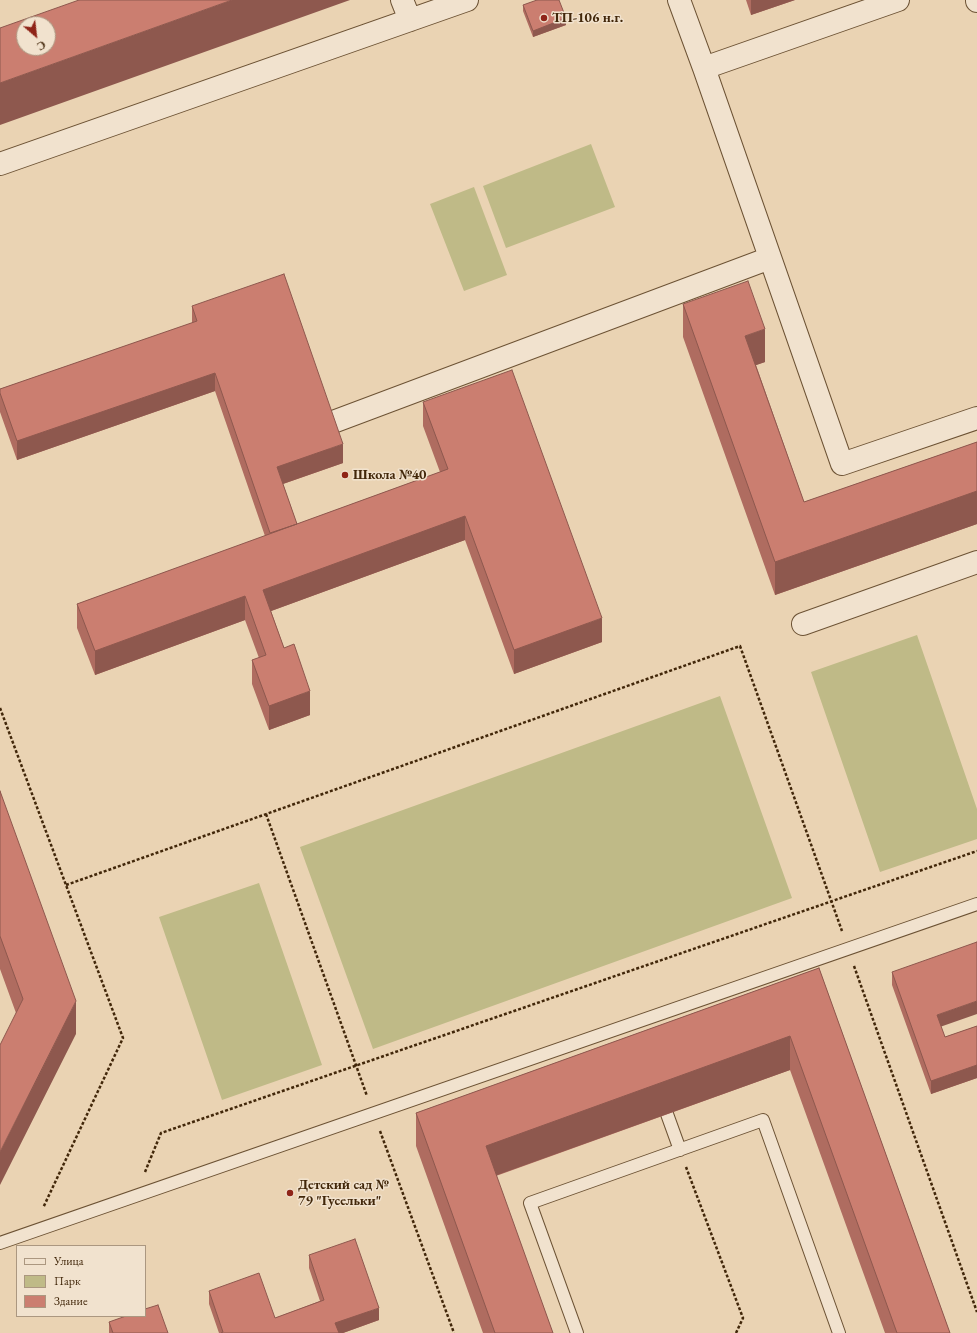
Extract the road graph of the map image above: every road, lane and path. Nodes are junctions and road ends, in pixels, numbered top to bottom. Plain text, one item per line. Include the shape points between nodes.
1 (402, 0) edge
2 (467, 0) edge
3 (679, 0) edge
4 (898, 0) edge
5 (410, 20) junction
6 (704, 68) junction
7 (0, 164) edge
8 (770, 258) junction
9 (977, 418) edge
10 (333, 422) edge
11 (977, 562) edge
12 (803, 624) dead end
13 (0, 708) edge
14 (266, 814) junction
15 (977, 851) edge
16 (66, 885) junction
17 (831, 901) junction
18 (977, 904) edge
19 (848, 948) junction
20 (634, 1022) junction
21 (638, 1036) edge
22 (356, 1065) junction
23 (373, 1113) junction
24 (667, 1114) dead end
25 (680, 1150) junction
26 (136, 1195) junction
27 (32, 1232) junction
28 (0, 1243) edge
29 (977, 1312) edge
30 (454, 1333) edge
31 (577, 1333) edge
32 (736, 1333) edge
33 (839, 1333) edge

1 - 5 street
2 - 5 street
3 - 6 street
4 - 6 street
5 - 7 street
6 - 8 street
8 - 9 street via 842,464
8 - 10 street
11 - 12 street
13 - 16 path
14 - 16 path
14 - 17 path via 740,646
14 - 22 path
15 - 17 path
16 - 27 path via 123,1038
17 - 19 path
17 - 22 path
18 - 19 lane
19 - 20 lane
19 - 29 path
20 - 21 lane
20 - 23 lane
22 - 23 path
22 - 26 path via 160,1133
23 - 26 lane
23 - 30 path
24 - 25 lane
25 - 31 lane via 530,1203
25 - 32 path via 743,1318
25 - 33 lane via 763,1120
26 - 27 lane
27 - 28 lane

